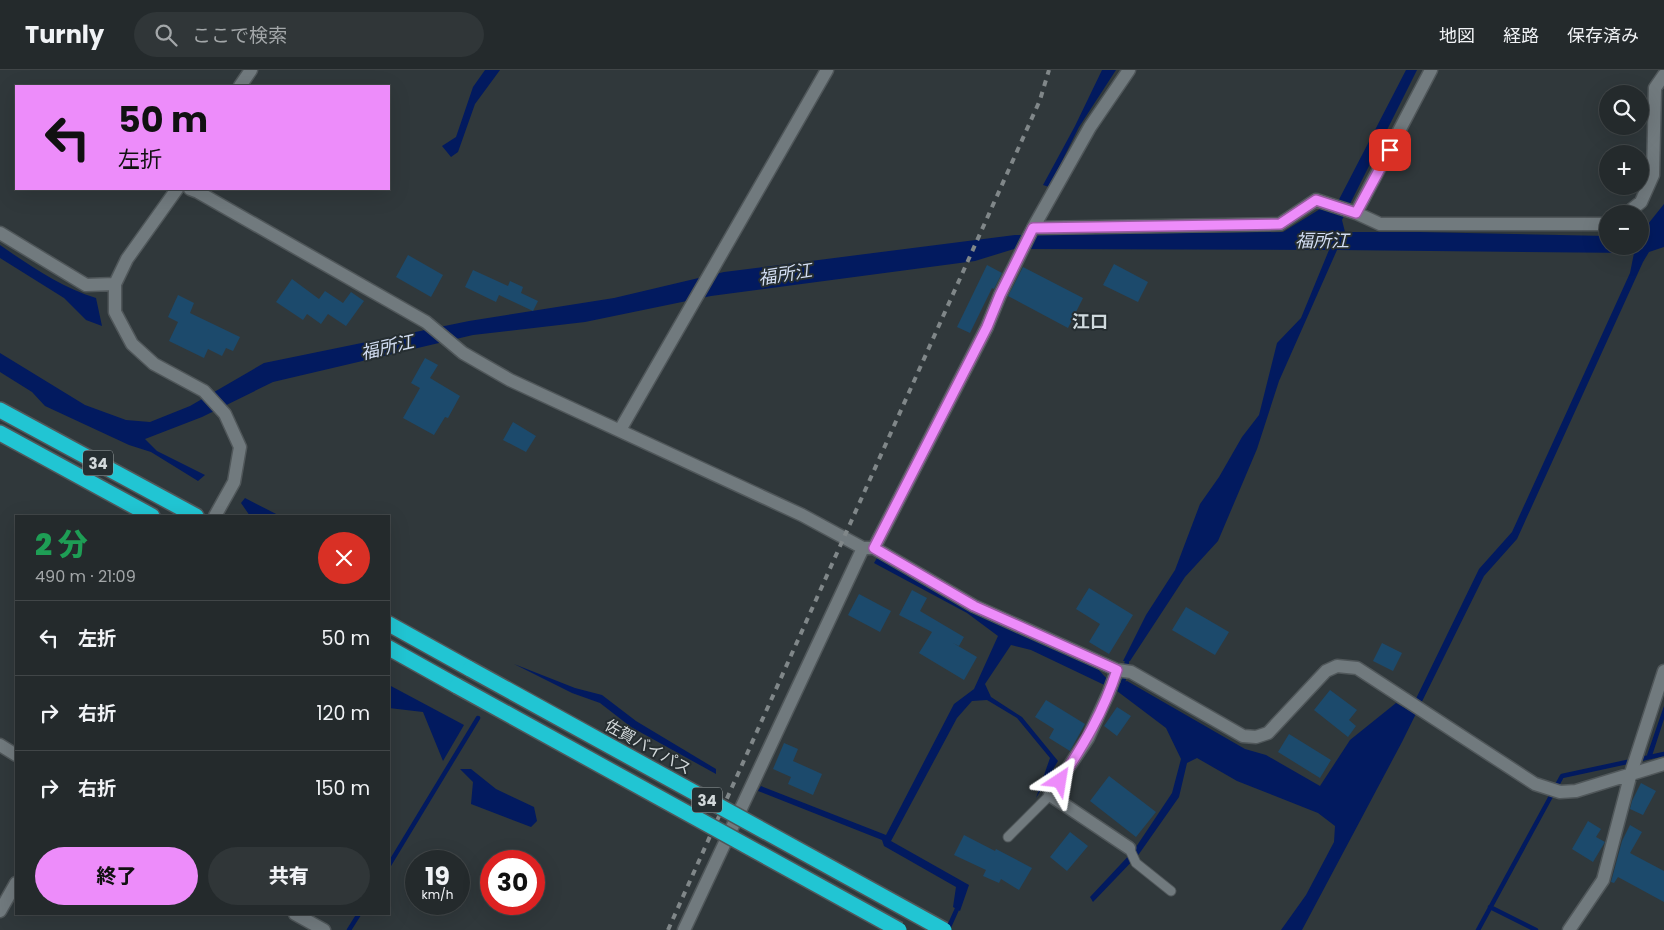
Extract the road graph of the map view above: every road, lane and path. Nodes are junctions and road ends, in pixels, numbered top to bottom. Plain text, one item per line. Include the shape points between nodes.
1 (251, 70) edge
2 (826, 70) edge
3 (1129, 70) edge
4 (1431, 70) edge
5 (1664, 75) edge
6 (241, 85) edge
7 (176, 190) edge
8 (192, 190) edge
9 (1637, 205) edge
10 (1356, 213) junction
11 (1599, 224) edge
12 (1033, 228) junction
13 (0, 233) edge
14 (115, 284) junction
15 (0, 410) edge
16 (620, 430) junction
17 (0, 433) edge
18 (150, 515) edge
19 (194, 515) edge
20 (216, 515) edge
21 (868, 548) junction
22 (390, 625) edge
23 (390, 649) edge
24 (1664, 671) edge
25 (1121, 672) junction
26 (0, 745) edge
27 (15, 754) edge
28 (1664, 764) edge
29 (1631, 773) junction
30 (1050, 795) junction
31 (1008, 837) dead end
32 (1129, 848) joint
33 (15, 885) edge
34 (1171, 891) dead end
35 (0, 911) edge
36 (297, 915) edge
37 (686, 929) edge
38 (324, 930) edge
39 (899, 930) edge
40 (944, 930) edge
41 (1569, 930) edge

1 - 6 street
2 - 16 street
3 - 12 street via 1090,127
4 - 10 street
5 - 9 street via 1655,88 1653,175
7 - 14 street via 128,259
8 - 16 street via 426,322 463,353 510,380
10 - 11 street via 1380,224
10 - 12 street via 1316,200 1280,224
12 - 21 street via 987,327
13 - 14 street via 86,286
14 - 20 street via 115,312 132,344 154,364 204,391 224,414 240,447 234,482
15 - 19 highway, 34
16 - 21 street
17 - 18 highway, 34
21 - 25 street via 974,606
21 - 37 street
22 - 40 highway, 佐賀バイパス / 34, bridge
23 - 39 highway, 34, bridge
24 - 29 street
25 - 29 street via 1243,736 1256,737 1268,733 1326,671 1337,666 1357,668 1535,784 1554,790 1576,791
25 - 30 street via 1088,738
26 - 27 street
28 - 29 street
29 - 41 street via 1603,880
30 - 31 lane
30 - 32 street
32 - 34 lane via 1136,863
33 - 35 street
36 - 38 street

